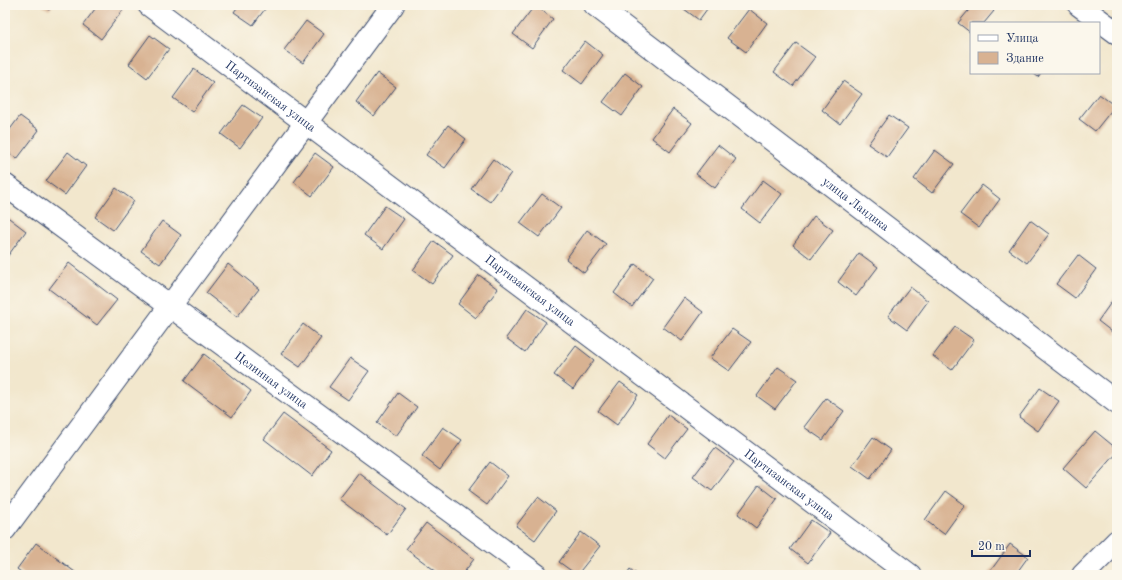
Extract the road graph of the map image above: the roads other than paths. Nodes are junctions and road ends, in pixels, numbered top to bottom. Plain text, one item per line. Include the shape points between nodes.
1 (150, 5) edge
2 (393, 5) edge
3 (595, 5) edge
4 (1079, 5) edge
5 (1117, 33) edge
6 (306, 122) junction
7 (5, 185) edge
8 (170, 306) junction
9 (1117, 403) edge
10 (5, 529) edge
11 (1117, 541) edge
12 (523, 571) edge
13 (910, 575) edge
14 (1083, 575) edge

1 - 6 street, Партизанская улица
2 - 6 street
3 - 9 street, улица Ландика
4 - 5 street
6 - 8 street
6 - 13 street, Партизанская улица
7 - 8 street, Целинная улица
8 - 10 street
8 - 12 street, Целинная улица
11 - 14 street

